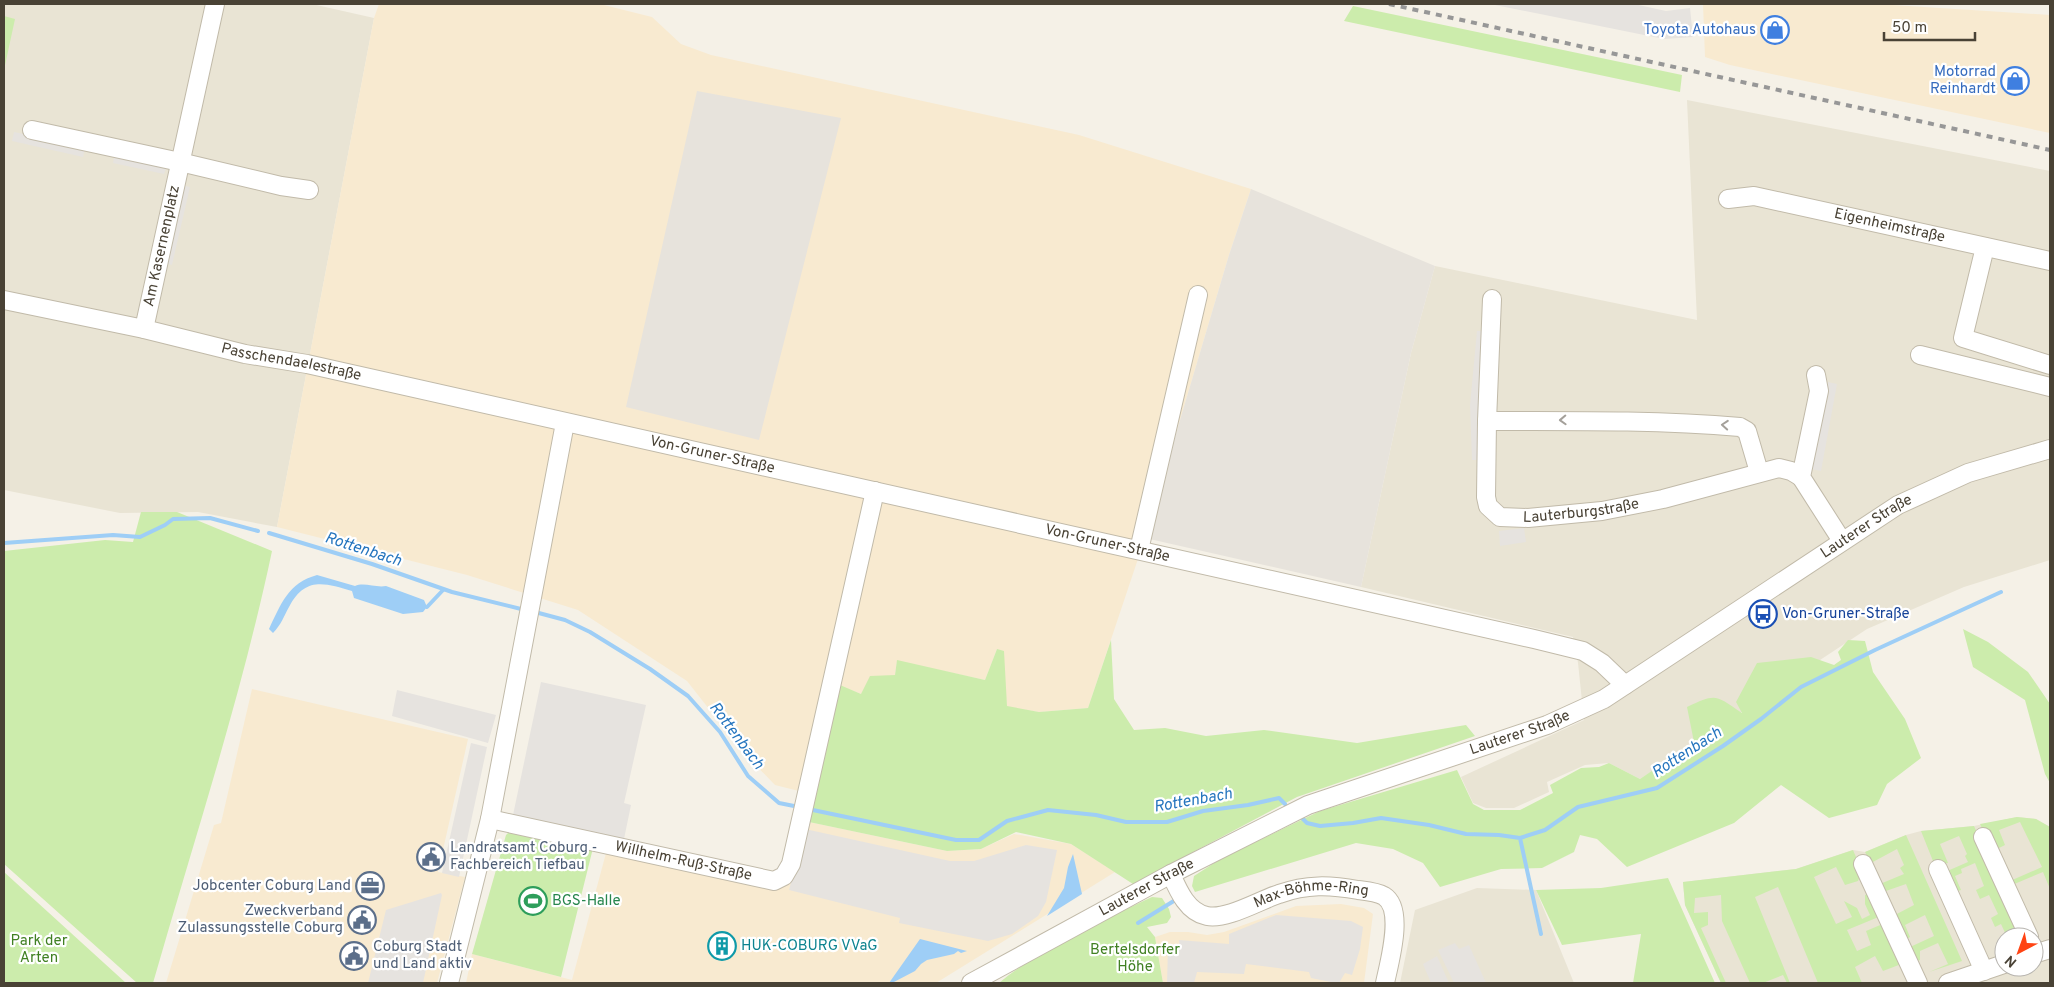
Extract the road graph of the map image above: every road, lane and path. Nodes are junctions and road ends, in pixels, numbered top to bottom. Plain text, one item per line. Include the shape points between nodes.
1 (214, 4) edge
2 (32, 130) dead end
3 (180, 162) junction
4 (309, 190) dead end
5 (1728, 199) dead end
6 (1984, 248) junction
7 (2050, 261) edge
8 (1198, 295) dead end
9 (1492, 299) dead end
10 (4, 300) edge
11 (144, 329) junction
12 (1920, 355) dead end
13 (2050, 365) edge
14 (1816, 376) dead end
15 (2050, 387) edge
16 (1487, 420) junction
17 (572, 424) junction
18 (2050, 449) edge
19 (1759, 472) junction
20 (1801, 478) junction
21 (875, 491) junction
22 (1842, 541) junction
23 (1139, 550) junction
24 (1625, 685) junction
25 (490, 819) junction
26 (1983, 837) dead end
27 (1863, 864) dead end
28 (1938, 869) dead end
29 (1171, 874) junction
30 (2024, 927) edge
31 (1994, 968) edge
32 (1984, 971) junction
33 (448, 983) edge
34 (971, 983) edge
35 (1385, 983) edge
36 (1918, 983) edge
37 (1948, 983) edge

1 - 3 street, Am Kasernenplatz
2 - 3 street
3 - 4 street
3 - 11 street, Am Kasernenplatz
5 - 6 street, Eigenheimstraße via 1754,196
6 - 7 street, Eigenheimstraße
6 - 13 street via 1963,338
8 - 23 street
9 - 16 street, Lauterburgstraße
10 - 11 street, Passchendaelestraße
11 - 17 street, Passchendaelestraße via 245,354 307,364
12 - 15 street
14 - 20 street via 1819,391
19 -> 16 street via 1746,430 1740,426
16 - 19 street, Lauterburgstraße via 1486,497 1495,514 1507,519 1602,511 1663,499
17 - 21 street, Von-Gruner-Straße
17 - 25 street via 531,600
18 - 22 street, Lauterer Straße via 1968,473 1923,492
19 - 20 street, Lauterburgstraße via 1779,468
20 - 22 street
21 - 23 street, Von-Gruner-Straße
21 - 25 street, Willhelm-Ruß-Straße via 791,864 784,876 774,881
22 - 24 street, Lauterer Straße
23 - 24 street, Von-Gruner-Straße via 1578,649 1602,664
24 - 29 street, Lauterer Straße via 1604,699 1547,725 1308,805
25 - 33 street
26 - 30 street
27 - 36 street
28 - 32 street
29 - 34 street, Lauterer Straße
29 - 35 street, Max-Böhme-Ring via 1186,902 1207,916 1220,916 1279,894 1318,885 1385,896 1394,910 1395,931
31 - 32 street
32 - 37 street

